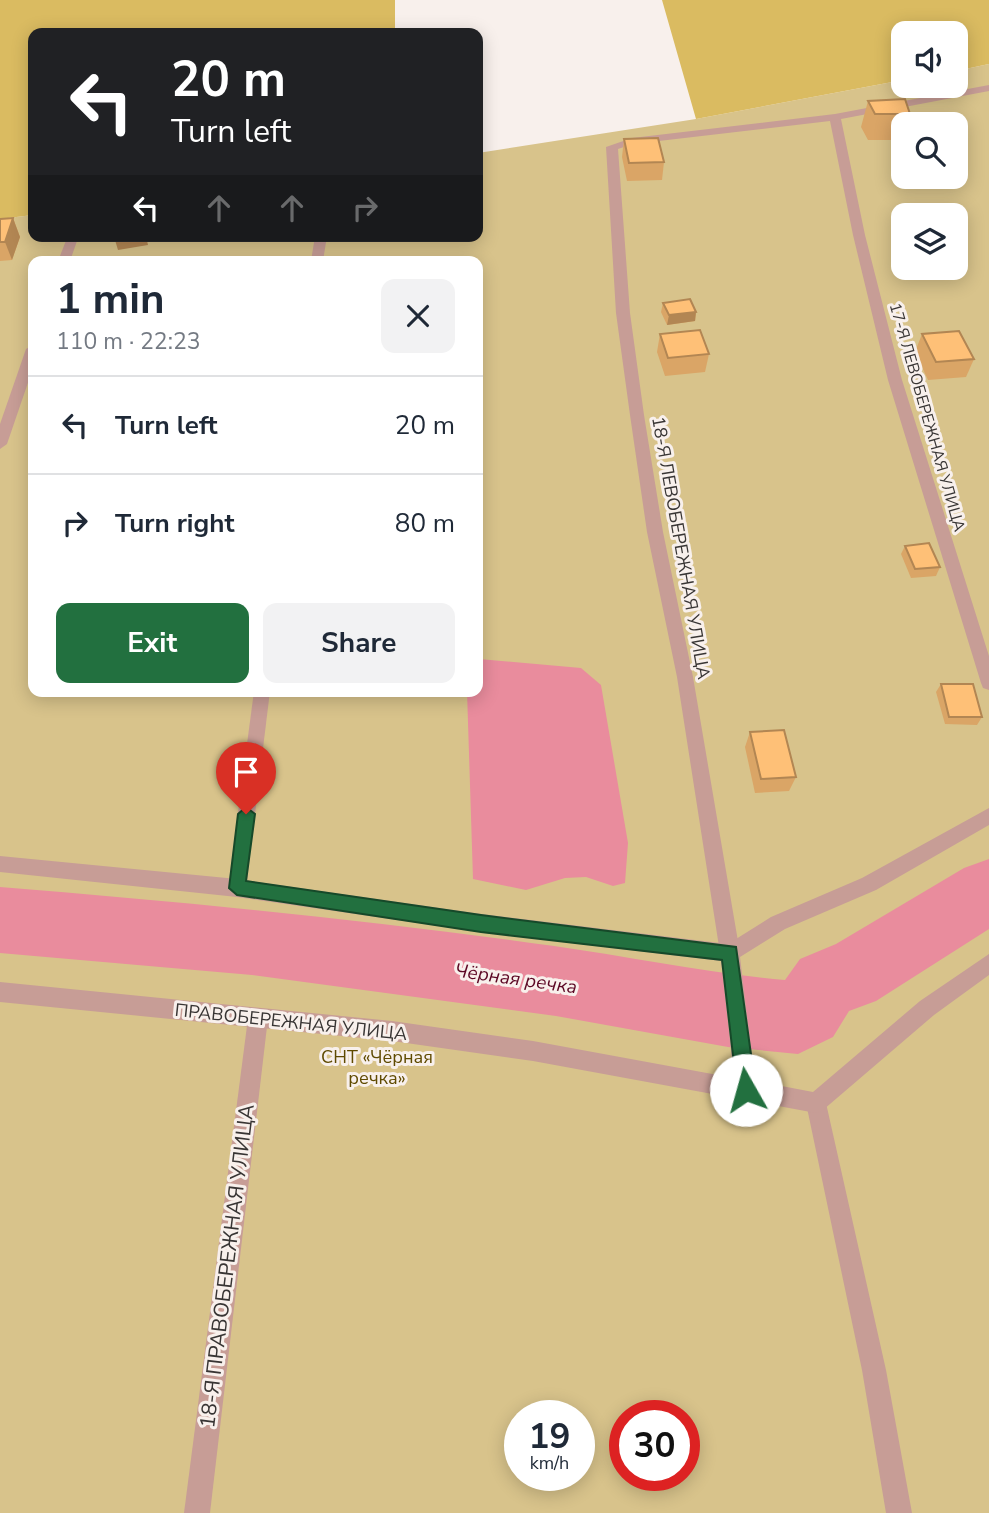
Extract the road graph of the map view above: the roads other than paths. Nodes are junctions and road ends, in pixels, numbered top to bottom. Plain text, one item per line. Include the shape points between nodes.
1 (989, 88) edge
2 (835, 117) junction
3 (28, 363) edge
4 (0, 444) edge
5 (989, 683) edge
6 (261, 697) edge
7 (989, 816) edge
8 (0, 864) edge
9 (237, 888) junction
10 (730, 953) junction
11 (989, 963) edge
12 (0, 992) edge
13 (258, 1018) junction
14 (746, 1090) junction
15 (816, 1104) junction
16 (197, 1513) edge
17 (899, 1513) edge

1 - 2 street
2 - 5 street, 17-Я ЛЕВОБЕРЕЖНАЯ УЛИЦА via 895,380
2 - 10 street, 18-Я ЛЕВОБЕРЕЖНАЯ УЛИЦА via 632,141 612,148 623,313 635,402
3 - 4 street
6 - 9 street
7 - 10 street via 869,884 778,923
8 - 9 street
9 - 10 street
10 - 14 street, 18-Я ЛЕВОБЕРЕЖНАЯ УЛИЦА
11 - 15 street via 927,1008
12 - 13 street, ПРАВОБЕРЕЖНАЯ УЛИЦА
13 - 14 street, ПРАВОБЕРЕЖНАЯ УЛИЦА via 533,1051
13 - 16 street, 18-Я ПРАВОБЕРЕЖНАЯ УЛИЦА
14 - 15 street, ПРАВОБЕРЕЖНАЯ УЛИЦА
15 - 17 street via 874,1370

